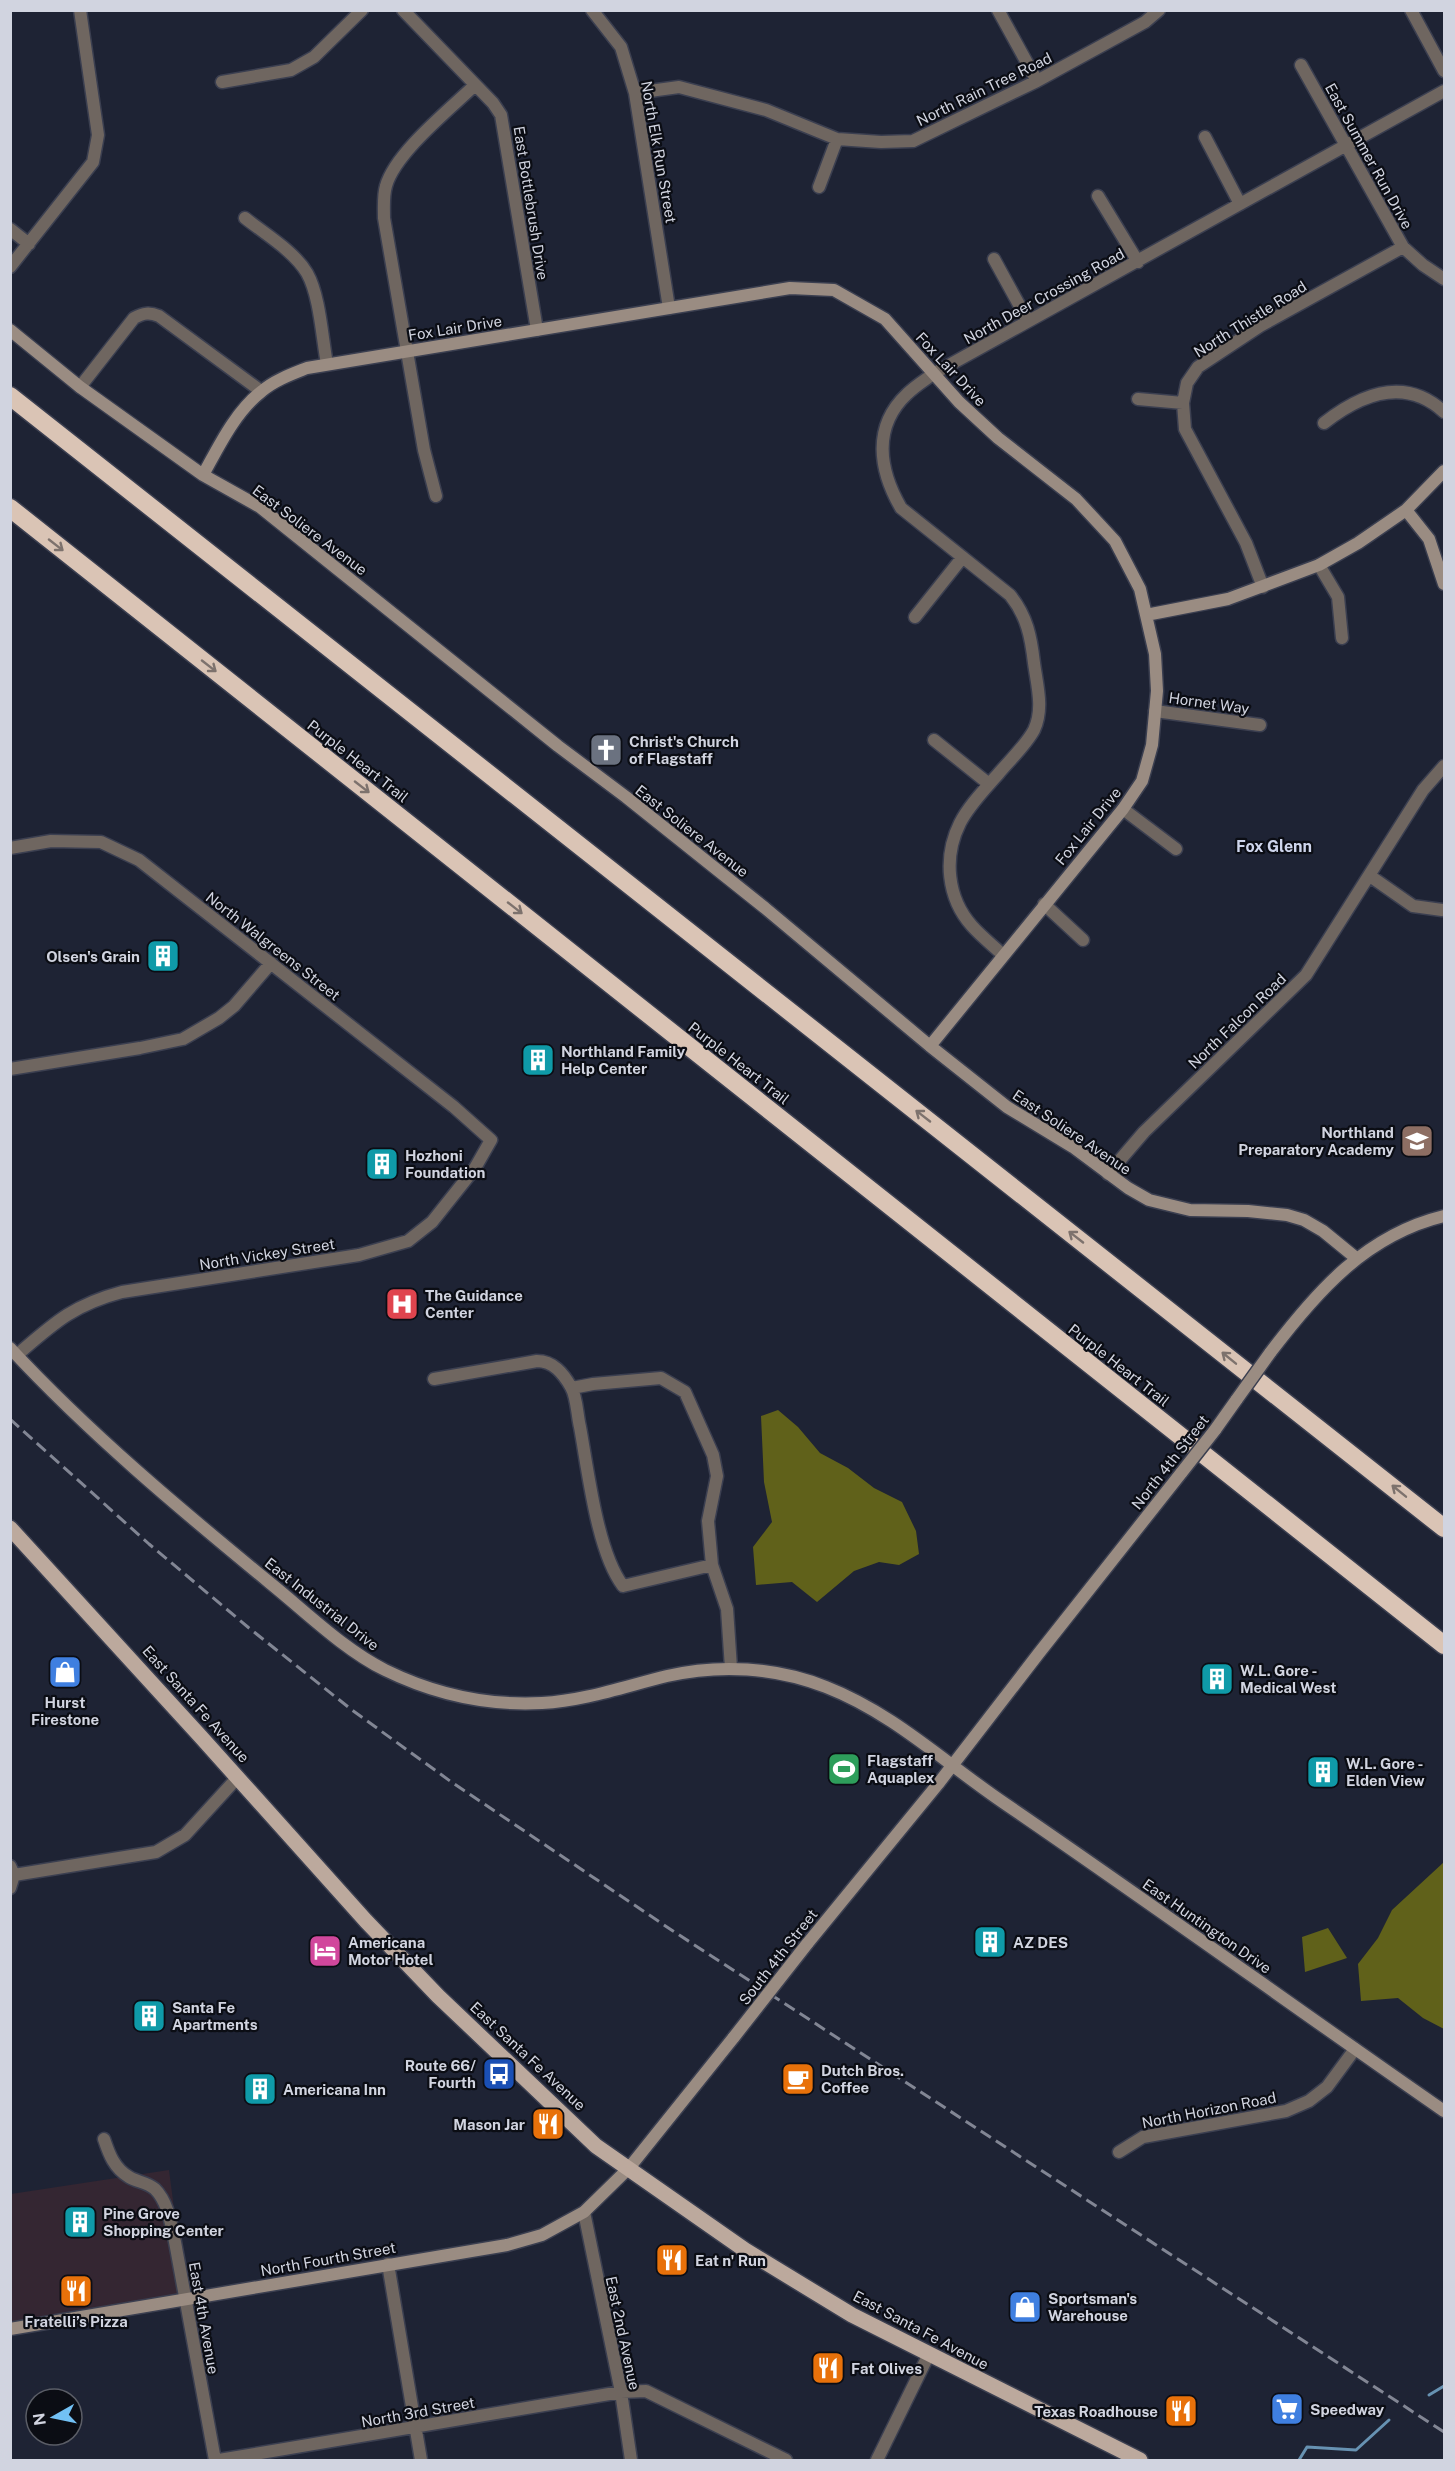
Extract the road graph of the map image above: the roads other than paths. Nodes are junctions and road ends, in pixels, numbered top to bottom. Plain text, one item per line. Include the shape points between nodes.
1 (80, 10) edge
2 (362, 10) edge
3 (403, 10) edge
4 (592, 10) edge
5 (999, 10) edge
6 (1159, 10) edge
7 (1411, 10) edge
8 (1301, 65) dead end
9 (1444, 71) edge
10 (1037, 81) junction
11 (222, 82) dead end
12 (475, 85) junction
13 (1444, 91) edge
14 (635, 93) junction
15 (1205, 137) dead end
16 (837, 139) junction
17 (1345, 145) junction
18 (819, 187) dead end
19 (1098, 196) dead end
20 (1240, 204) junction
21 (245, 218) dead end
22 (10, 229) edge
23 (29, 244) junction
24 (1403, 247) junction
25 (993, 260) dead end
26 (1138, 262) junction
27 (10, 267) edge
28 (1444, 279) edge
29 (669, 308) junction
30 (1028, 321) junction
31 (10, 330) edge
32 (537, 330) junction
33 (407, 350) junction
34 (327, 364) junction
35 (933, 374) junction
36 (80, 387) junction
37 (261, 392) junction
38 (10, 396) edge
39 (1138, 399) dead end
40 (1183, 404) junction
41 (1444, 412) edge
42 (1324, 423) dead end
43 (1444, 471) edge
44 (203, 475) junction
45 (436, 496) dead end
46 (10, 508) edge
47 (1406, 510) junction
48 (962, 558) junction
49 (1318, 565) junction
50 (1444, 584) edge
51 (1263, 587) junction
52 (1146, 615) junction
53 (915, 617) dead end
54 (1342, 638) dead end
55 (1155, 711) junction
56 (1260, 725) dead end
57 (934, 740) dead end
58 (1444, 766) edge
59 (990, 784) junction
60 (1123, 809) junction
61 (10, 848) edge
62 (1176, 849) dead end
63 (1370, 876) junction
64 (1044, 904) junction
65 (1442, 910) dead end
66 (1083, 940) dead end
67 (1002, 954) junction
68 (271, 963) junction
69 (930, 1046) junction
70 (10, 1069) edge
71 (491, 1140) joint
72 (1108, 1173) junction
73 (1444, 1216) edge
74 (1356, 1258) junction
75 (14, 1352) edge
76 (434, 1379) dead end
77 (572, 1388) junction
78 (10, 1528) edge
79 (1444, 1528) edge
80 (712, 1566) junction
81 (1444, 1645) edge
82 (731, 1668) junction
83 (951, 1766) junction
84 (238, 1777) junction
85 (12, 1870) edge
86 (10, 1888) edge
87 (1355, 2049) junction
88 (1444, 2111) edge
89 (104, 2139) dead end
90 (1119, 2152) dead end
91 (629, 2168) junction
92 (584, 2212) junction
93 (388, 2264) junction
94 (186, 2300) junction
95 (10, 2329) edge
96 (929, 2354) junction
97 (621, 2392) junction
98 (416, 2428) junction
99 (217, 2460) edge
100 (421, 2460) edge
101 (631, 2460) edge
102 (786, 2460) edge
103 (877, 2460) edge
104 (1140, 2460) edge

1 - 23 street via 98,135 93,162
2 - 11 street via 314,57 291,70
3 - 12 street, East Bottlebrush Drive
4 - 14 street, North Elk Run Street via 621,46
5 - 10 street
6 - 10 street, North Rain Tree Road via 1145,22
7 - 9 street
8 - 17 street, East Summer Run Drive
10 - 16 street, North Rain Tree Road via 913,141
12 - 32 street, East Bottlebrush Drive via 501,115
12 - 33 street via 399,160 386,185 384,218
13 - 17 street, North Deer Crossing Road
14 - 16 street, North Rain Tree Road via 679,87 766,110
14 - 29 street, North Elk Run Street
15 - 20 street
16 - 18 street
17 - 20 street, North Deer Crossing Road
17 - 24 street, East Summer Run Drive
19 - 26 street
20 - 26 street, North Deer Crossing Road
21 - 34 street via 296,259 308,274
22 - 23 street
23 - 27 street
24 - 28 street, East Summer Run Drive
24 - 40 street, North Thistle Road via 1260,326 1198,367 1187,383
25 - 30 street
26 - 30 street, North Deer Crossing Road
29 - 32 street, Fox Lair Drive
29 - 35 street, Fox Lair Drive via 790,288 834,290 885,319
30 - 35 street, North Deer Crossing Road
31 - 36 street, East Soliere Avenue
32 - 33 street, Fox Lair Drive
33 - 34 street, Fox Lair Drive
33 - 45 street
34 - 37 street, Fox Lair Drive via 281,379
35 - 48 street, North Deer Crossing Road via 907,394 890,418 884,435 883,468 901,508
35 - 52 street, Fox Lair Drive via 998,438 1076,499 1114,541 1140,589
36 - 37 street via 135,318 150,313
36 - 44 street, East Soliere Avenue
37 - 44 street, Fox Lair Drive via 223,438
79 -> 38 highway
39 - 40 street
40 - 51 street, North Thistle Road via 1185,429 1246,543
41 - 42 street via 1415,393 1400,390 1377,394 1342,409
43 - 47 street
44 - 69 street, East Soliere Avenue via 260,507 765,908
46 -> 81 highway, Purple Heart Trail
47 - 49 street
47 - 50 street via 1430,539
48 - 53 street
48 - 59 street, North Deer Crossing Road via 1010,595 1020,607 1032,641 1040,709 1034,731
49 - 51 street
49 - 54 street via 1338,597
51 - 52 street via 1228,599
52 - 55 street, Fox Lair Drive via 1155,654
55 - 56 street, Hornet Way
55 - 60 street, Fox Lair Drive via 1152,745 1142,781
57 - 59 street
58 - 63 street, North Falcon Road via 1423,790
59 - 67 street, North Deer Crossing Road via 961,821 949,861 954,897 961,911
60 - 62 street
60 - 64 street, Fox Lair Drive
61 - 68 street, North Walgreens Street via 51,841 101,842 139,860
63 - 65 street via 1413,906
63 - 72 street, North Falcon Road via 1306,975 1144,1132
64 - 66 street
64 - 67 street, Fox Lair Drive
67 - 69 street, Fox Lair Drive
68 - 70 street via 234,1006 183,1039
68 - 71 street, North Walgreens Street
69 - 72 street, East Soliere Avenue via 1007,1107
71 - 75 street, North Vickey Street via 432,1222 408,1241 359,1255 100,1298 77,1307
72 - 74 street, East Soliere Avenue via 1149,1200 1169,1206 1271,1212 1304,1220
73 - 74 street, North 4th Street via 1400,1231
74 - 83 street, North 4th Street, bridge via 1303,1308 1215,1430
75 - 82 street, East Industrial Drive via 98,1436 245,1562 356,1652 407,1680 465,1699 501,1704 549,1703 671,1675
76 - 77 street via 547,1361
77 - 80 street via 597,1519 614,1574 623,1586
77 - 80 street via 661,1378 685,1392 713,1455 717,1476 708,1521
78 - 84 main road, East Santa Fe Avenue
80 - 82 street via 727,1609
82 - 83 street, East Industrial Drive via 776,1673 823,1685 872,1707
83 - 87 street, East Huntington Drive
83 - 91 street, South 4th Street, bridge
84 - 85 street via 185,1835 156,1852
84 - 91 main road, East Santa Fe Avenue via 438,1996 596,2146
85 - 86 street
87 - 88 street, East Huntington Drive
87 - 90 street, North Horizon Road via 1327,2087 1309,2101 1286,2111 1143,2137
89 - 94 street, East 4th Avenue via 111,2160 129,2178 156,2190 166,2207
91 - 92 street, North Fourth Street
91 - 96 main road, East Santa Fe Avenue via 745,2250 852,2315
92 - 93 street, North Fourth Street via 542,2235 507,2245
92 - 97 street, East 2nd Avenue
93 - 94 street, North Fourth Street
93 - 98 street
94 - 95 street, North Fourth Street
94 - 99 street, East 4th Avenue
96 - 103 street
96 - 104 main road, East Santa Fe Avenue
97 - 98 street, North 3rd Street
97 - 101 street, East 2nd Avenue
97 - 102 street, North 3rd Street via 646,2391
98 - 99 street, North 3rd Street
98 - 100 street

